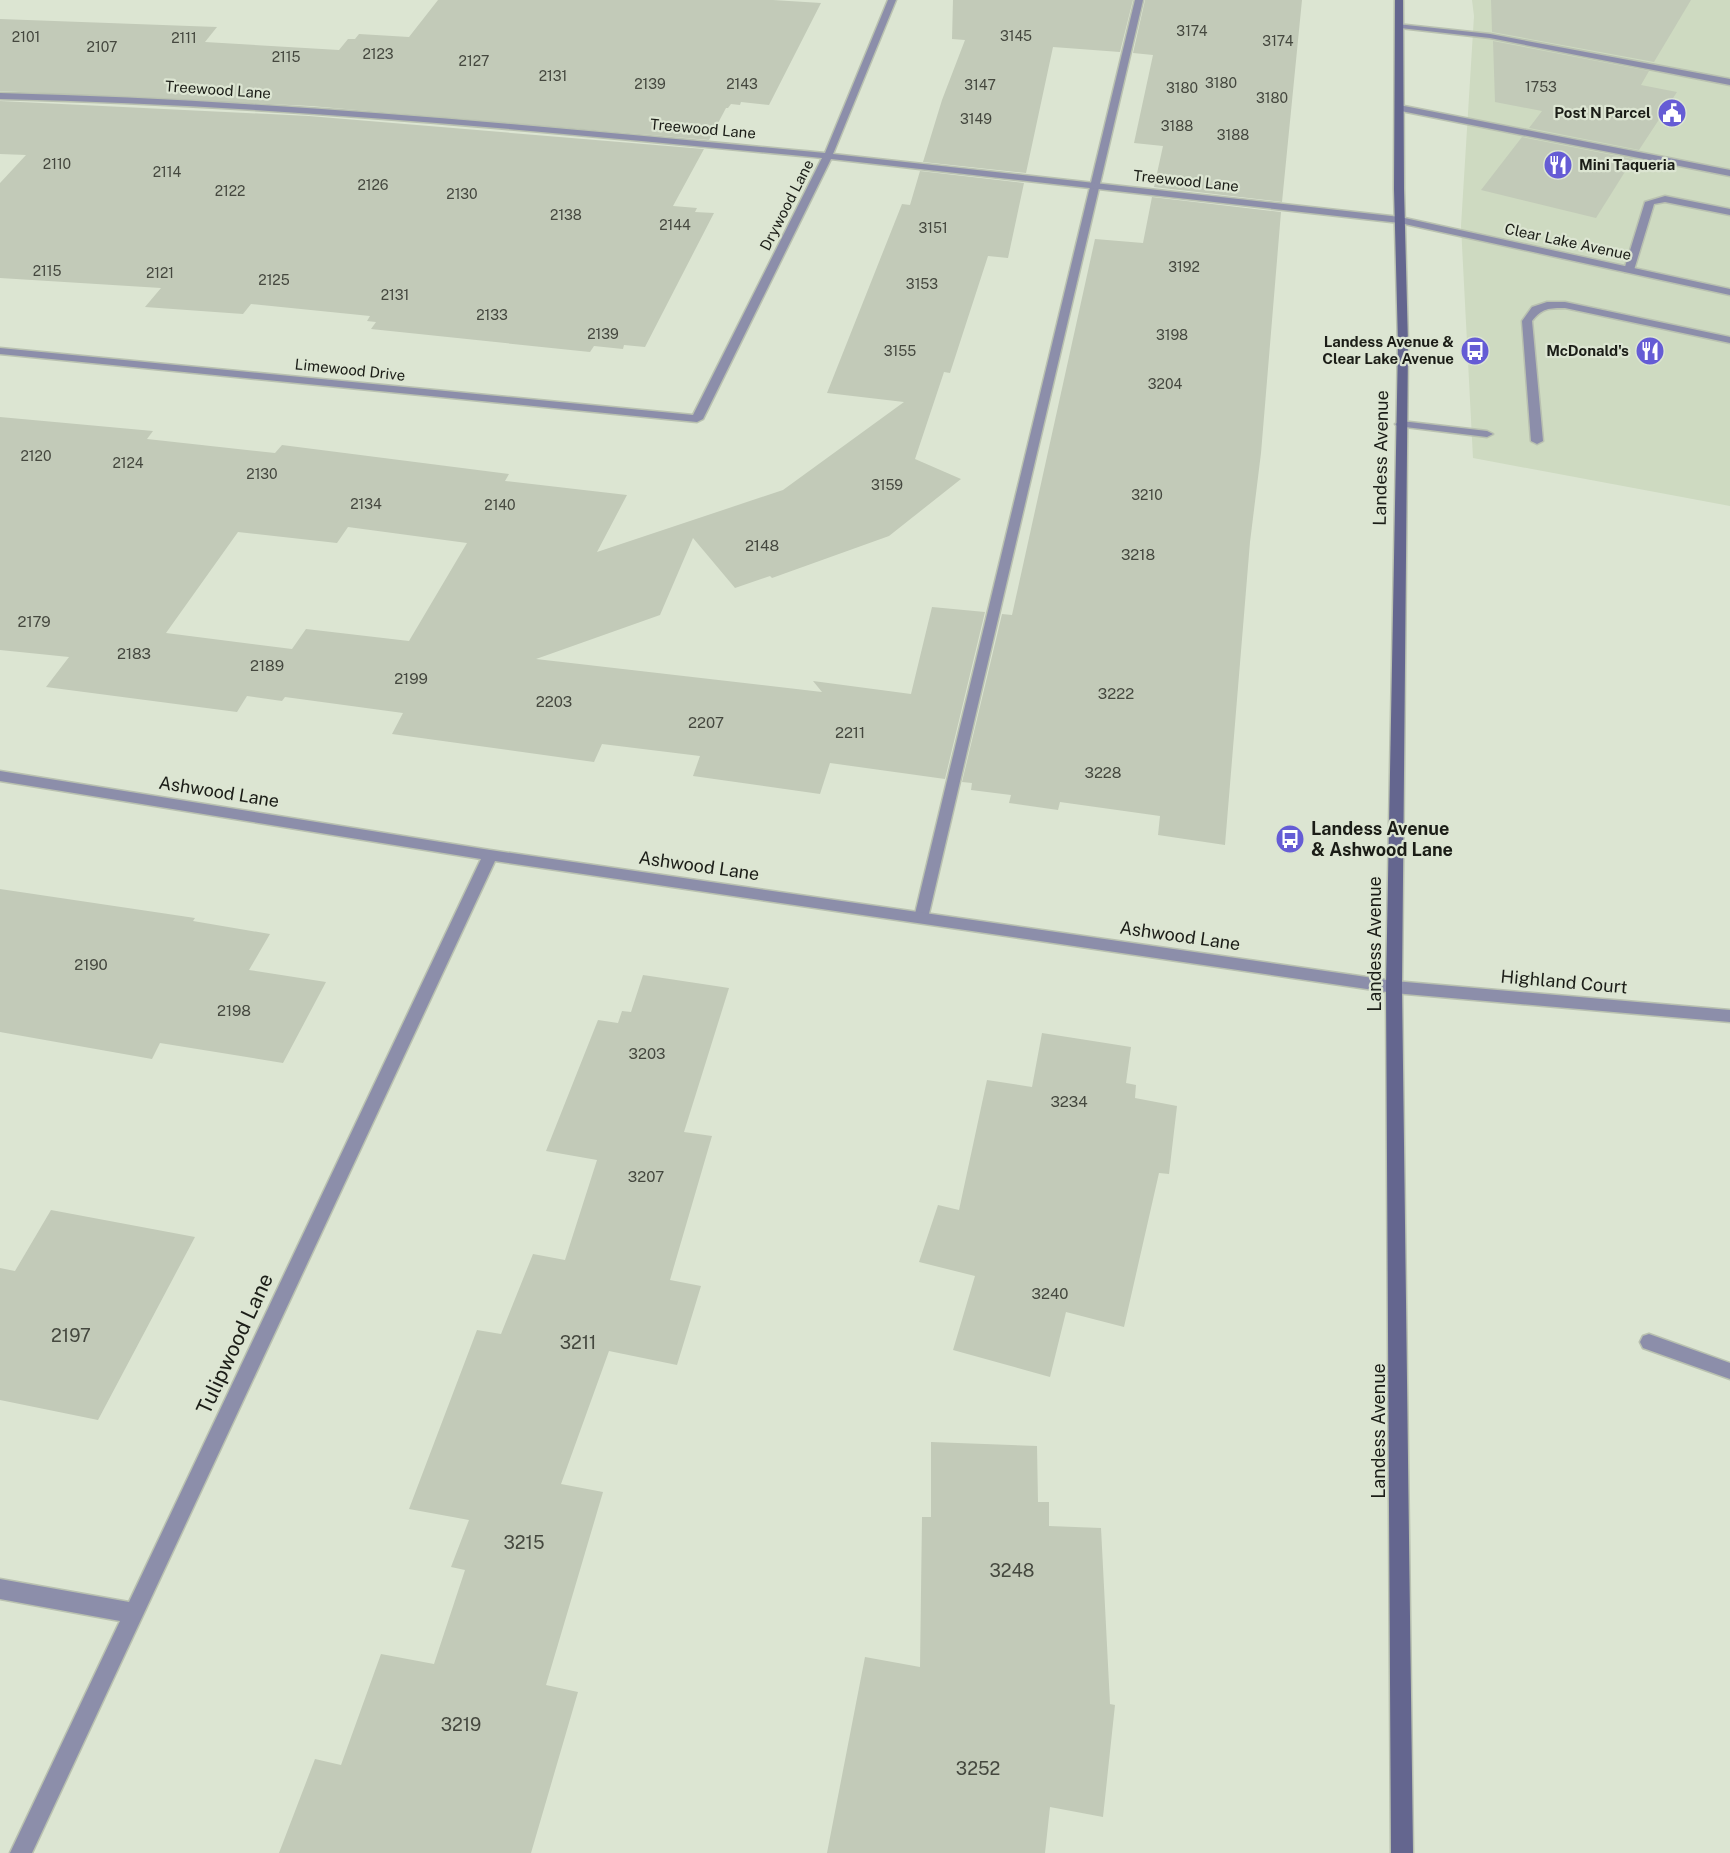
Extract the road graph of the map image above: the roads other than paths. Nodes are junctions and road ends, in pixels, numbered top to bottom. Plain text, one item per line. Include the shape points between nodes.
1 (892, 0) edge
2 (1139, 0) edge
3 (1399, 0) edge
4 (1400, 26) junction
5 (1730, 82) edge
6 (0, 96) edge
7 (1399, 108) junction
8 (828, 156) junction
9 (1730, 173) edge
10 (1093, 186) junction
11 (1730, 212) edge
12 (1400, 220) junction
13 (1629, 270) junction
14 (1730, 292) edge
15 (1730, 340) edge
16 (0, 351) edge
17 (697, 419) joint
18 (1401, 424) junction
19 (1487, 434) dead end
20 (1537, 441) dead end
21 (0, 776) edge
22 (490, 855) junction
23 (921, 918) junction
24 (1394, 987) junction
25 (1730, 1016) edge
26 (1649, 1342) dead end
27 (1730, 1371) edge
28 (0, 1589) edge
29 (133, 1613) junction
30 (21, 1853) edge
31 (1402, 1853) edge

1 - 8 street, Drywood Lane
2 - 10 street
3 - 4 main road, Landess Avenue
4 - 5 street via 1490,36
4 - 7 main road, Landess Avenue
6 - 8 street, Treewood Lane via 134,99 459,121
7 - 9 street
7 - 12 main road, Landess Avenue
8 - 10 street, Treewood Lane
8 - 17 street, Drywood Lane
10 - 12 street, Treewood Lane
10 - 23 street
11 - 13 street via 1665,199 1650,202
12 - 13 street, Clear Lake Avenue
12 - 18 main road, Landess Avenue
13 - 14 street, Clear Lake Avenue
15 - 20 street via 1588,308 1547,305 1536,309 1527,321
16 - 17 street, Limewood Drive
18 - 19 street
18 - 24 main road, Landess Avenue
21 - 22 street, Ashwood Lane
22 - 23 street, Ashwood Lane
22 - 29 street, Tulipwood Lane
23 - 24 street, Ashwood Lane
24 - 25 street, Highland Court
24 - 31 main road, Landess Avenue
26 - 27 street
28 - 29 street
29 - 30 street, Tulipwood Lane

